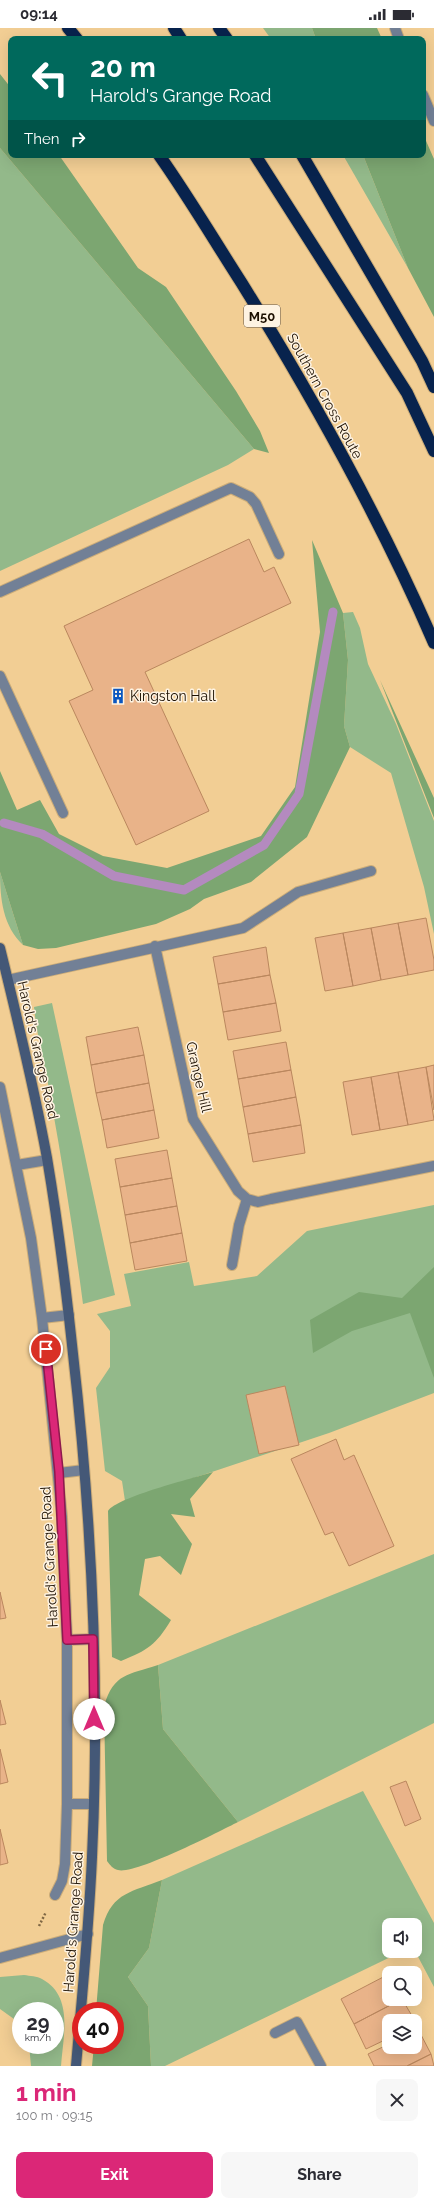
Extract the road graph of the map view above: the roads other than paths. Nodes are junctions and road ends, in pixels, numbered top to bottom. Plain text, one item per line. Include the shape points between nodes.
1 (426, 102) edge
2 (434, 121) edge
3 (161, 158) edge
4 (257, 158) edge
5 (304, 158) edge
6 (434, 387) edge
7 (434, 451) edge
8 (279, 554) dead end
9 (0, 592) edge
10 (434, 642) edge
11 (0, 676) edge
12 (63, 813) dead end
13 (371, 871) dead end
14 (155, 946) junction
15 (0, 948) edge
16 (8, 980) junction
17 (0, 1087) edge
18 (47, 1160) junction
19 (17, 1165) junction
20 (434, 1166) edge
21 (247, 1200) junction
22 (232, 1265) dead end
23 (69, 1315) junction
24 (42, 1318) junction
25 (84, 1470) junction
26 (59, 1472) junction
27 (93, 1639) junction
28 (67, 1640) junction
29 (67, 1804) junction
30 (93, 1804) junction
31 (55, 1895) road end
32 (88, 1934) junction
33 (0, 1958) edge
34 (275, 2033) dead end
35 (76, 2066) edge
36 (321, 2066) edge

1 - 2 street
3 - 10 highway, Southern Cross Route / M50 via 280,345 356,482
4 - 7 highway via 407,393
5 - 6 highway via 422,361
8 - 9 street via 256,504 250,497 230,488
11 - 12 street
13 - 14 street via 298,892 243,928
14 - 16 street
14 - 21 street, Grange Hill via 193,1119 238,1191
15 - 16 street, Harold's Grange Road
16 - 18 street, Harold's Grange Road via 35,1095
17 - 19 street, Harold's Grange Road
18 - 19 street
18 - 23 street, Harold's Grange Road
19 - 24 street, Harold's Grange Road via 32,1238
20 - 21 street via 258,1202
21 - 22 street via 239,1225
23 - 24 street
23 - 25 street, Harold's Grange Road
24 - 26 street, Harold's Grange Road
25 - 26 street, Harold's Grange Road
25 - 27 street, Harold's Grange Road
26 - 28 street, Harold's Grange Road
27 - 28 street, Harold's Grange Road
27 - 30 street, Harold's Grange Road
28 - 29 street, Harold's Grange Road
29 - 30 street
29 - 31 street, Harold's Grange Road via 65,1864 62,1881
30 - 32 street, Harold's Grange Road
32 - 33 street
32 - 35 street, Harold's Grange Road
34 - 36 street via 297,2022

